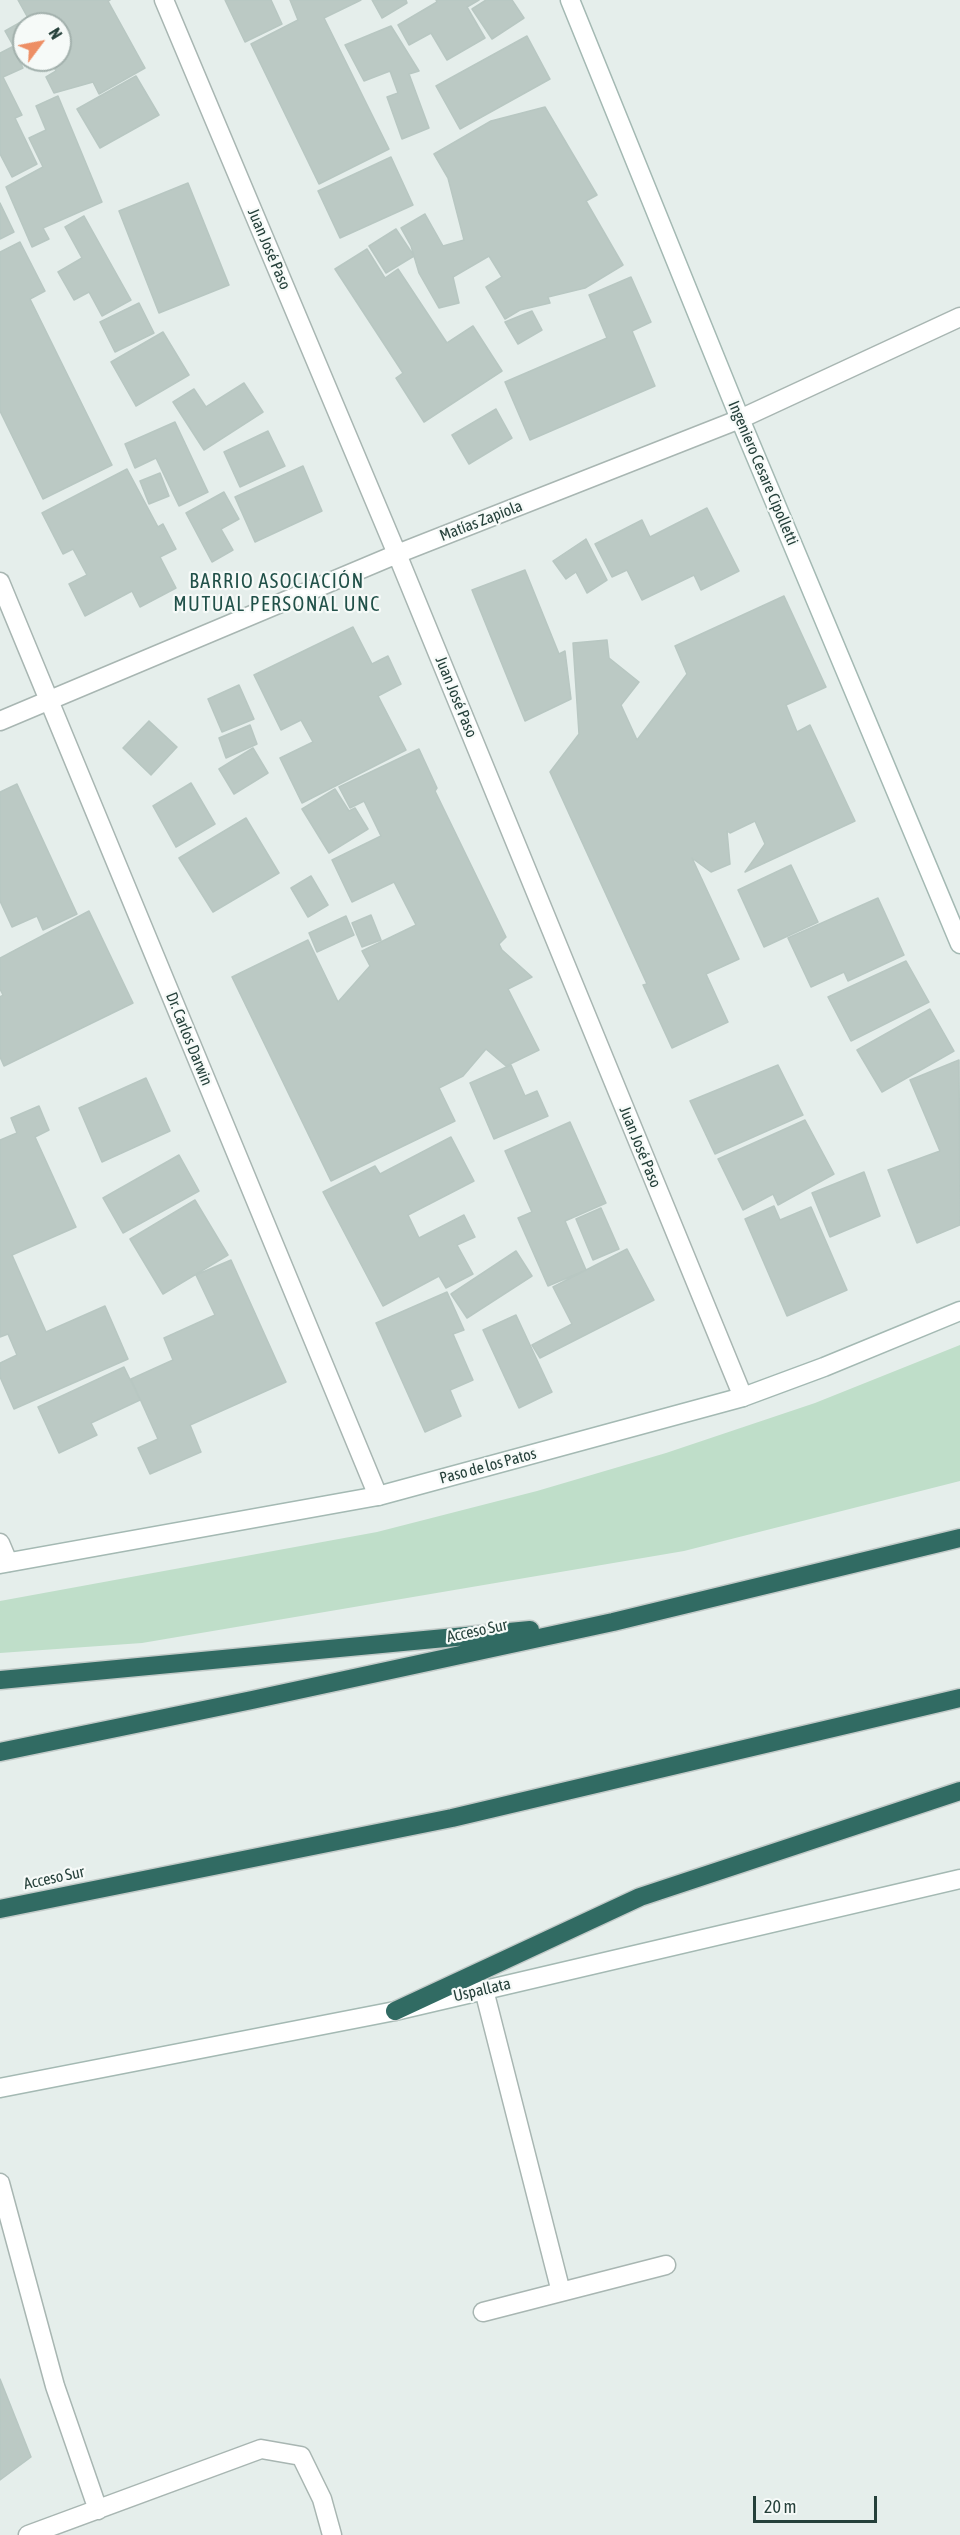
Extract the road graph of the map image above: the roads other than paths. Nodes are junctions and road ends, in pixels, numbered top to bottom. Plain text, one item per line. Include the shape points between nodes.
1 (164, 0) edge
2 (570, 0) edge
3 (960, 317) edge
4 (740, 419) junction
5 (397, 554) junction
6 (0, 582) edge
7 (50, 700) junction
8 (0, 721) edge
9 (960, 944) edge
10 (960, 1311) edge
11 (743, 1397) junction
12 (378, 1496) junction
13 (960, 1538) edge
14 (0, 1543) edge
15 (4, 1563) edge
16 (613, 1622) junction
17 (0, 1680) edge
18 (960, 1698) edge
19 (0, 1752) edge
20 (960, 1791) edge
21 (960, 1879) edge
22 (0, 1909) edge
23 (484, 1990) junction
24 (395, 2011) junction
25 (0, 2088) edge
26 (0, 2183) edge
27 (666, 2265) dead end
28 (561, 2292) junction
29 (483, 2312) dead end
30 (98, 2510) junction
31 (28, 2535) edge
32 (332, 2535) edge

1 - 5 street, Juan José Paso
2 - 4 street, Ingeniero Cesare Cipolletti
3 - 4 street, Matías Zapiola
4 - 5 street, Matías Zapiola
4 - 9 street, Ingeniero Cesare Cipolletti
5 - 7 street, Matías Zapiola
5 - 11 street, Juan José Paso
6 - 7 street, Dr. Carlos Darwin
7 - 8 street, Matías Zapiola
7 - 12 street, Dr. Carlos Darwin
10 - 11 street, Paso de los Patos
11 - 12 street, Paso de los Patos
12 - 15 street, Paso de los Patos
13 - 16 highway, Acceso Sur
14 - 15 street
16 - 17 highway
16 - 19 highway, Acceso Sur
18 - 22 highway, Acceso Sur via 452,1818
20 - 24 highway via 640,1897
21 - 23 street, Uspallata
23 - 24 street, Uspallata
23 - 28 street
24 - 25 street, Uspallata
26 - 30 street via 56,2386
27 - 28 street
28 - 29 street
30 - 31 street
30 - 32 street via 261,2449 301,2456 322,2499

